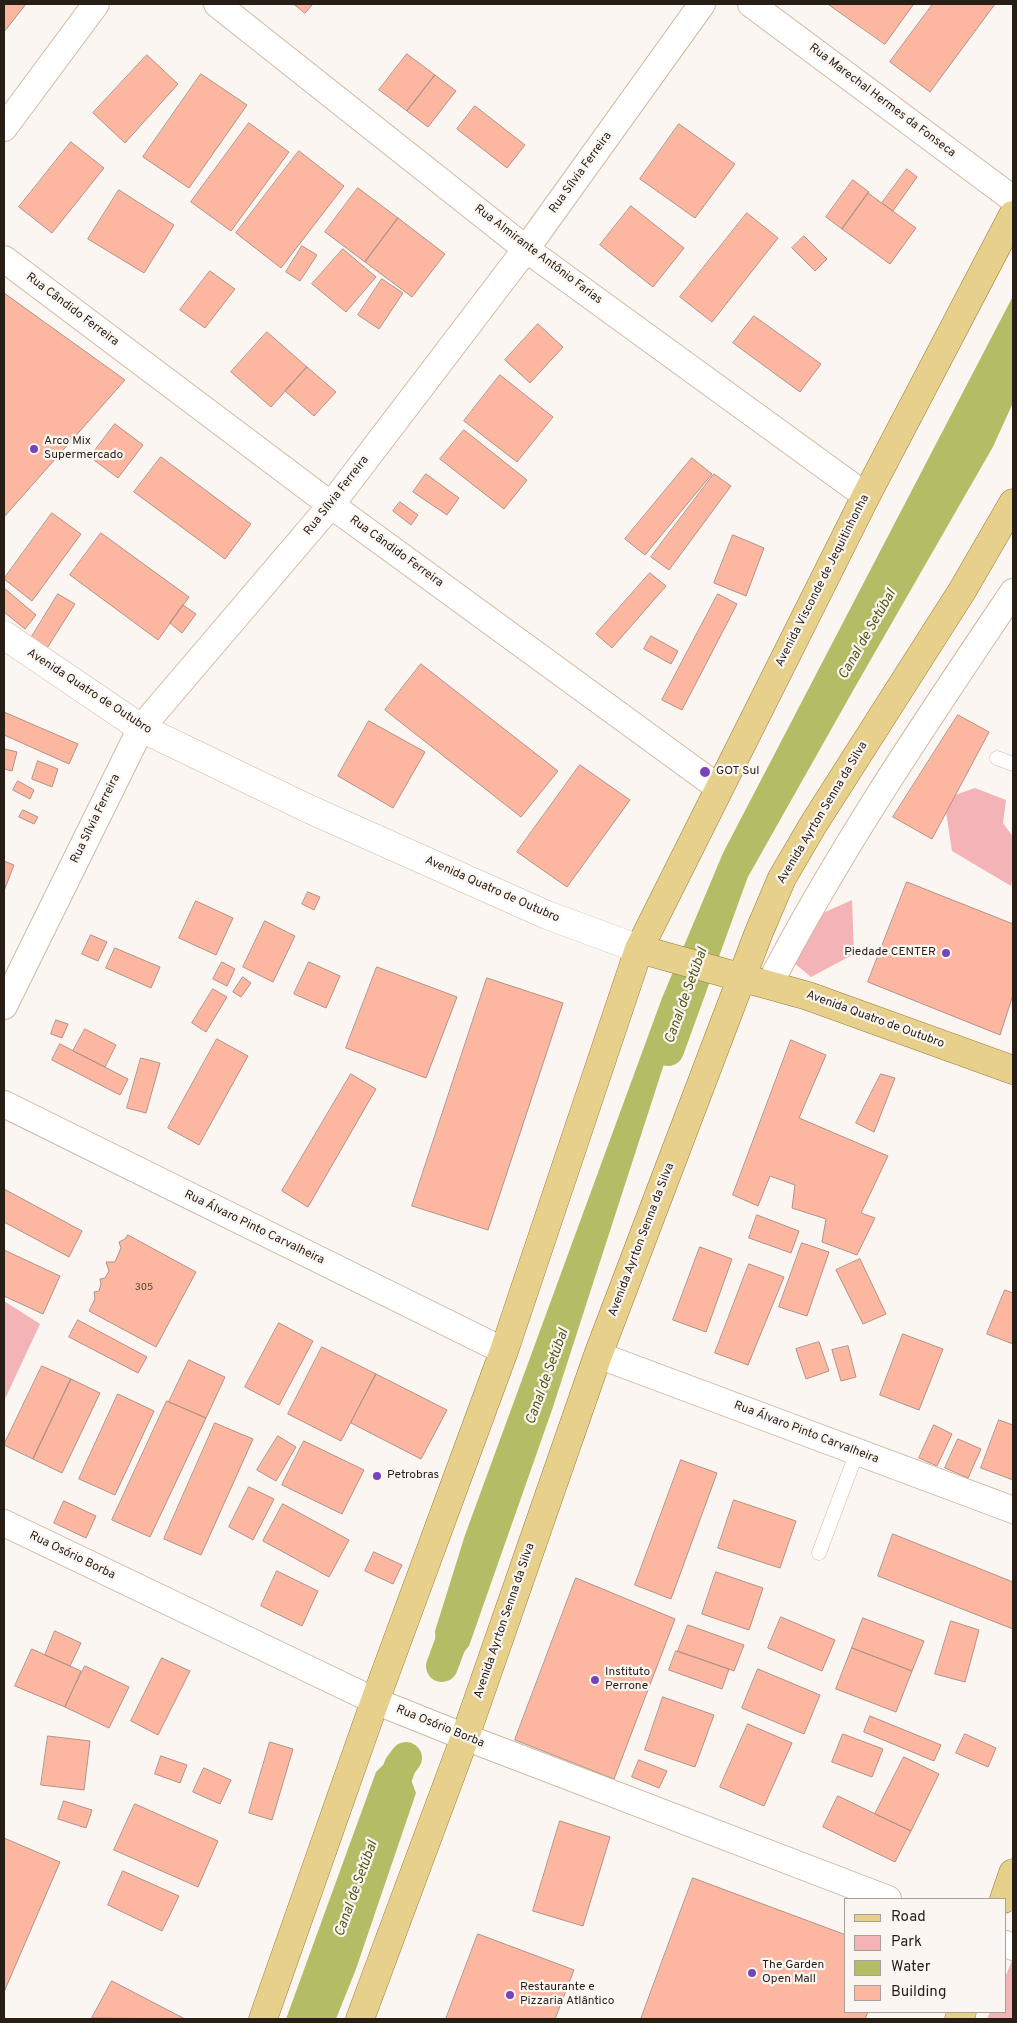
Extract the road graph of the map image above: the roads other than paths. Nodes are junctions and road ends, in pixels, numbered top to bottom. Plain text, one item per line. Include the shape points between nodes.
1 (96, 4) edge
2 (218, 4) edge
3 (702, 4) edge
4 (751, 4) edge
5 (4, 128) edge
6 (1013, 199) edge
7 (1013, 215) edge
8 (526, 249) junction
9 (4, 258) edge
10 (866, 496) junction
11 (1013, 503) edge
12 (331, 505) junction
13 (1013, 592) edge
14 (4, 635) edge
15 (142, 728) junction
16 (998, 758) dead end
17 (1013, 764) edge
18 (719, 788) junction
19 (640, 949) junction
20 (742, 977) junction
21 (769, 985) junction
22 (4, 1006) edge
23 (1013, 1070) edge
24 (4, 1104) edge
25 (504, 1351) junction
26 (598, 1355) junction
27 (857, 1452) junction
28 (1013, 1510) edge
29 (4, 1523) edge
30 (820, 1554) dead end
31 (375, 1701) junction
32 (464, 1737) junction
33 (1013, 1873) edge
34 (885, 1898) edge
35 (1004, 1898) edge
36 (263, 2019) edge
37 (360, 2019) edge

1 - 5 street
2 - 8 street, Rua Almirante Antônio Farias
3 - 8 street, Rua Sílvia Ferreira
4 - 6 street, Rua Marechal Hermes da Fonseca
7 - 10 main road, Avenida Visconde de Jequitinhonha
8 - 10 street, Rua Almirante Antônio Farias
8 - 12 street, Rua Sílvia Ferreira
9 - 12 street, Rua Cândido Ferreira
10 - 18 main road, Avenida Visconde de Jequitinhonha
11 - 20 main road, Avenida Ayrton Senna da Silva via 962,591 782,878
12 - 15 street, Rua Sílvia Ferreira
12 - 18 street, Rua Cândido Ferreira
13 - 21 street via 907,750 792,939
14 - 15 main road, Avenida Quatro de Outubro
15 - 19 main road, Avenida Quatro de Outubro via 309,809 530,908
15 - 22 street, Rua Sílvia Ferreira
16 - 17 lane
18 - 19 main road, Avenida Visconde de Jequitinhonha
19 - 20 main road, Avenida Quatro de Outubro
19 - 25 main road
20 - 21 main road, Avenida Quatro de Outubro
20 - 26 main road, Avenida Ayrton Senna da Silva
21 - 23 main road, Avenida Quatro de Outubro
24 - 25 street, Rua Álvaro Pinto Carvalheira
25 - 31 main road
26 - 27 street, Rua Álvaro Pinto Carvalheira
26 - 32 main road, Avenida Ayrton Senna da Silva
27 - 28 street, Rua Álvaro Pinto Carvalheira
27 - 30 lane
29 - 31 street, Rua Osório Borba
31 - 32 street, Rua Osório Borba
31 - 36 main road
32 - 34 street, Rua Osório Borba
32 - 37 main road, Avenida Ayrton Senna da Silva
33 - 35 main road

